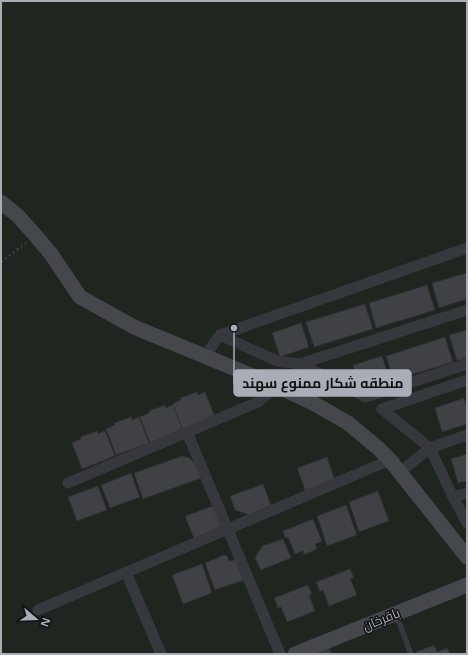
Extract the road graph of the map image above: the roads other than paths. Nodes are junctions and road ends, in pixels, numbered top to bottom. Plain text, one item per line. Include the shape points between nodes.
1 (1, 202) edge
2 (467, 248) edge
3 (467, 310) edge
4 (220, 335) junction
5 (204, 357) junction
6 (300, 364) junction
7 (467, 364) edge
8 (467, 380) edge
9 (276, 386) junction
10 (187, 432) junction
11 (467, 435) edge
12 (430, 448) junction
13 (395, 466) junction
14 (68, 483) dead end
15 (467, 493) edge
16 (453, 497) junction
17 (467, 522) edge
18 (228, 529) junction
19 (467, 557) edge
20 (126, 572) junction
21 (467, 585) edge
22 (38, 610) dead end
23 (395, 614) junction
24 (324, 649) edge
25 (161, 654) edge
26 (280, 654) edge
27 (296, 654) edge
28 (411, 654) edge

1 - 5 street via 18,216 51,254 80,297 134,327
2 - 4 street
3 - 6 street
4 - 5 street
4 - 6 street via 277,360
5 - 9 street
6 - 7 street via 366,397
8 - 12 street via 382,409
9 - 10 street via 258,402
9 - 13 street via 348,423
10 - 14 street
10 - 18 street
11 - 12 street
12 - 13 street
12 - 16 street
13 - 18 street
13 - 19 street
15 - 16 street
16 - 17 street
18 - 20 street
18 - 26 street
20 - 22 street
20 - 25 street
21 - 23 street, باقرخان
23 - 24 street, باقرخان
23 - 28 lane
24 - 27 street, باقرخان

